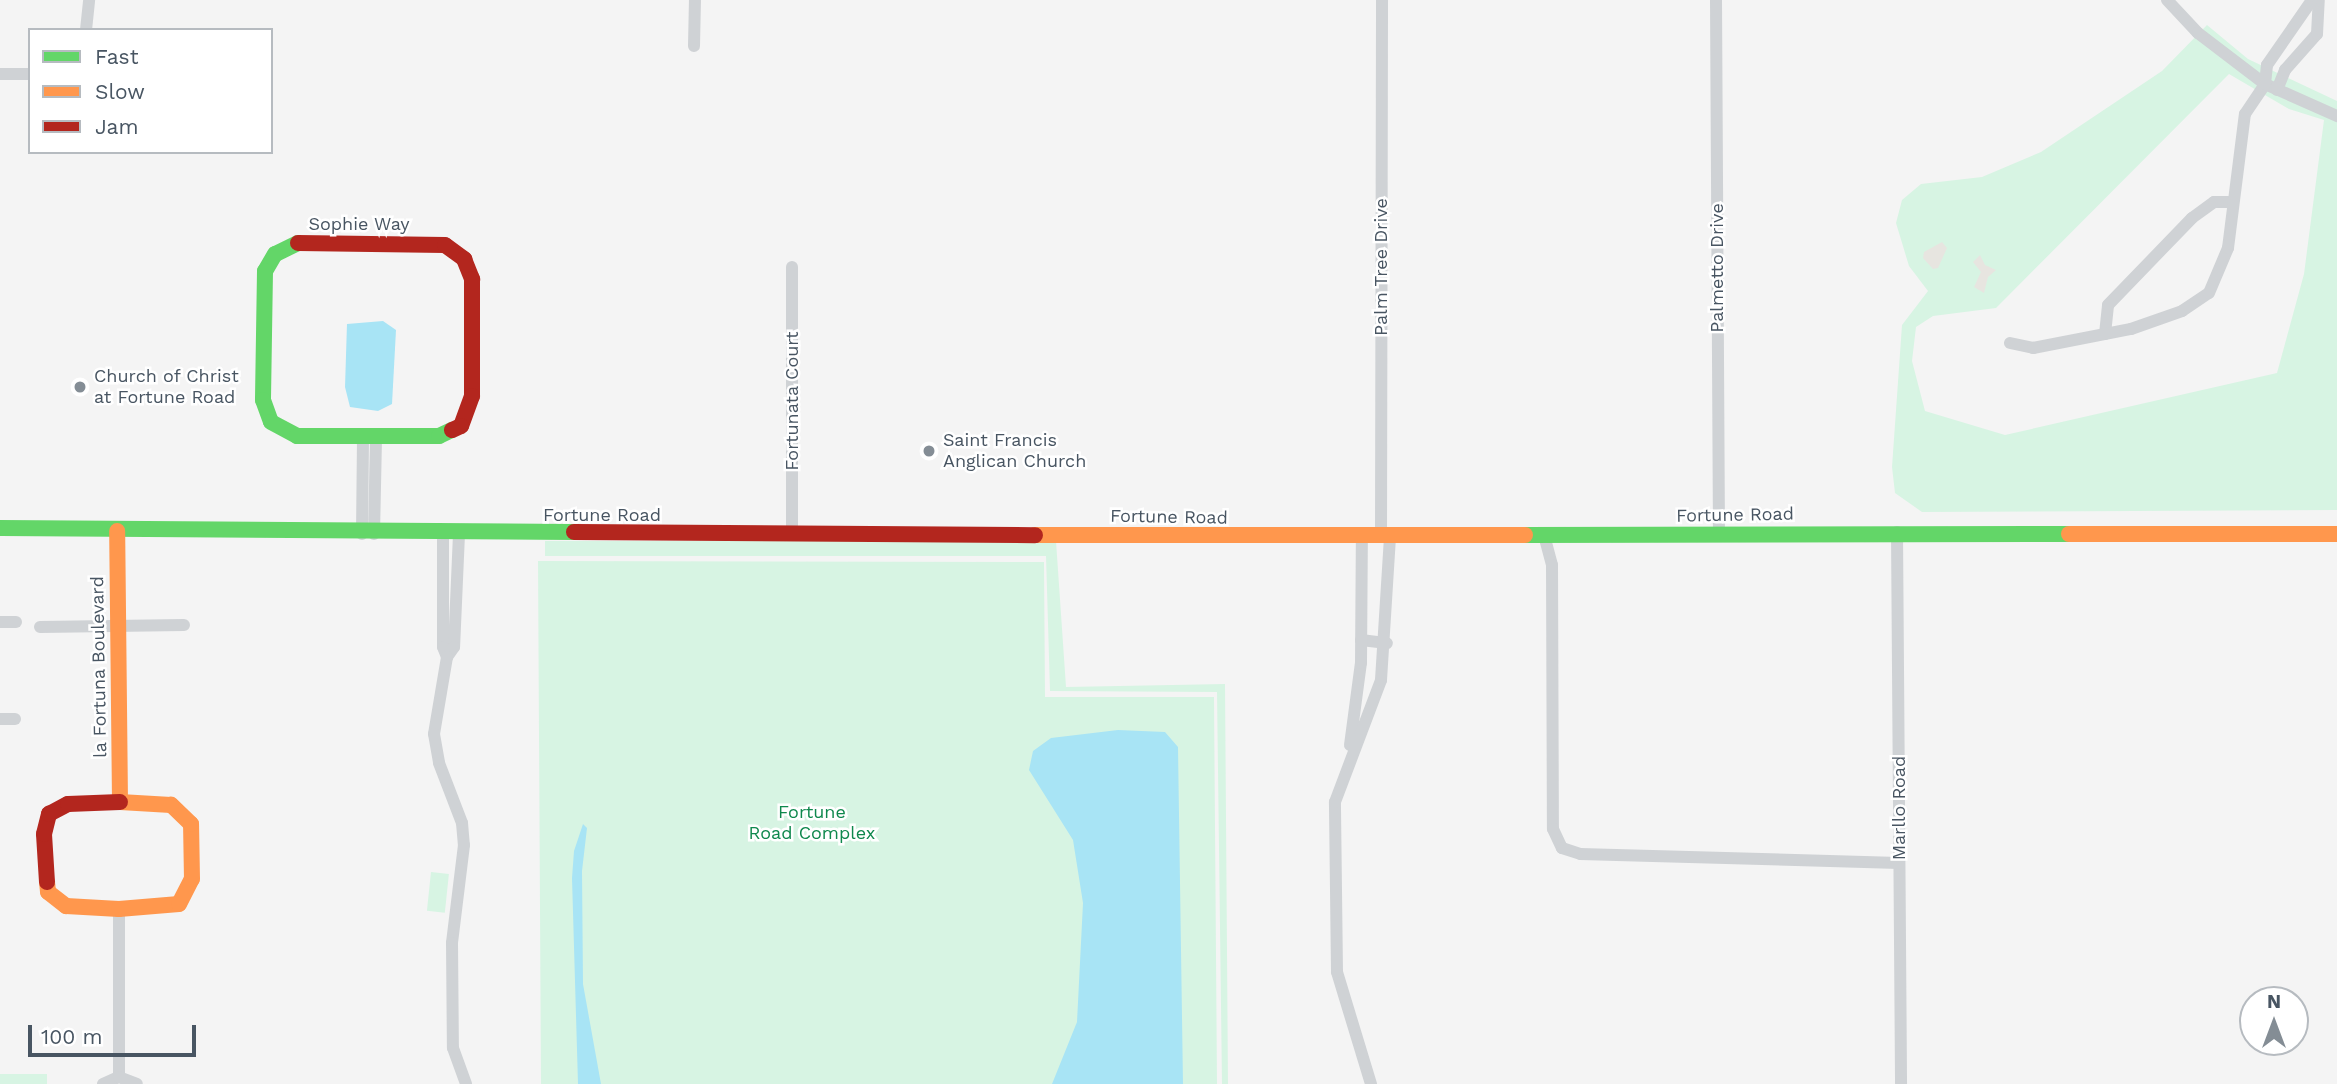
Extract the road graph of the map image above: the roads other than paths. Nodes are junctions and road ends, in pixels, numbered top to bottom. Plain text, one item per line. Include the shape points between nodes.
1 (89, 0) edge
2 (695, 0) edge
3 (1382, 0) edge
4 (1716, 0) edge
5 (2167, 0) edge
6 (2312, 0) edge
7 (2319, 0) edge
8 (86, 28) edge
9 (695, 47) dead end
10 (0, 74) edge
11 (28, 74) edge
12 (2271, 87) junction
13 (2337, 116) edge
14 (2233, 202) junction
15 (792, 267) dead end
16 (2105, 334) junction
17 (2010, 343) dead end
18 (370, 436) junction
19 (0, 528) edge
20 (117, 531) junction
21 (1897, 532) junction
22 (368, 534) junction
23 (451, 534) junction
24 (792, 534) junction
25 (2337, 534) edge
26 (1362, 535) junction
27 (1385, 535) junction
28 (1544, 535) junction
29 (1719, 535) junction
30 (0, 622) edge
31 (16, 622) dead end
32 (184, 625) dead end
33 (118, 626) junction
34 (40, 627) dead end
35 (1361, 640) junction
36 (1387, 643) junction
37 (0, 719) edge
38 (15, 719) dead end
39 (1346, 763) junction
40 (120, 802) junction
41 (1899, 863) junction
42 (119, 909) junction
43 (119, 1077) junction
44 (103, 1084) edge
45 (137, 1084) edge
46 (466, 1084) edge
47 (1371, 1084) edge
48 (1901, 1084) edge

1 - 8 street
2 - 9 street
3 - 27 street, Palm Tree Drive
4 - 29 street, Palmetto Drive
5 - 12 street via 2198,33
6 - 12 street via 2267,65
7 - 12 street via 2317,34
10 - 11 street
12 - 13 street
12 - 14 street via 2245,114
14 - 16 street via 2214,202 2192,218 2108,305
14 - 16 street via 2228,248 2209,293 2182,312
15 - 24 street, Fortunata Court
16 - 17 street via 2033,348
18 - 18 street, Sophie Way via 290,435 271,422 264,409 265,271 283,248 298,243 445,245 470,269 472,396 468,416 444,435
18 - 22 street
19 - 20 street, Fortune Road
20 - 22 street, Fortune Road
20 - 33 street, la Fortuna Boulevard
21 - 25 street, Fortune Road
21 - 29 street, Fortune Road
21 - 41 street, Marllo Road
22 - 23 street, Fortune Road
23 - 24 street, Fortune Road
23 - 46 street via 443,647 447,657 434,734 439,763 462,823 464,845 452,943 453,1048
24 - 26 street, Fortune Road
26 - 27 street, Fortune Road
26 - 35 street
27 - 28 street, Fortune Road
27 - 36 street, Palm Tree Drive
28 - 29 street, Fortune Road
28 - 41 street via 1552,565 1553,829 1562,848 1580,854
30 - 31 street
32 - 33 street
33 - 34 street
33 - 40 street, la Fortuna Boulevard
35 - 36 street
35 - 39 street via 1358,704
36 - 39 street, Palm Tree Drive via 1372,709
37 - 38 street
39 - 47 street via 1335,802 1336,963
40 - 42 street via 171,805 191,824 192,879 179,904
40 - 42 street via 68,804 49,814 44,834 48,892 65,905
41 - 48 street, Marllo Road
42 - 43 street
43 - 44 street
43 - 45 street

